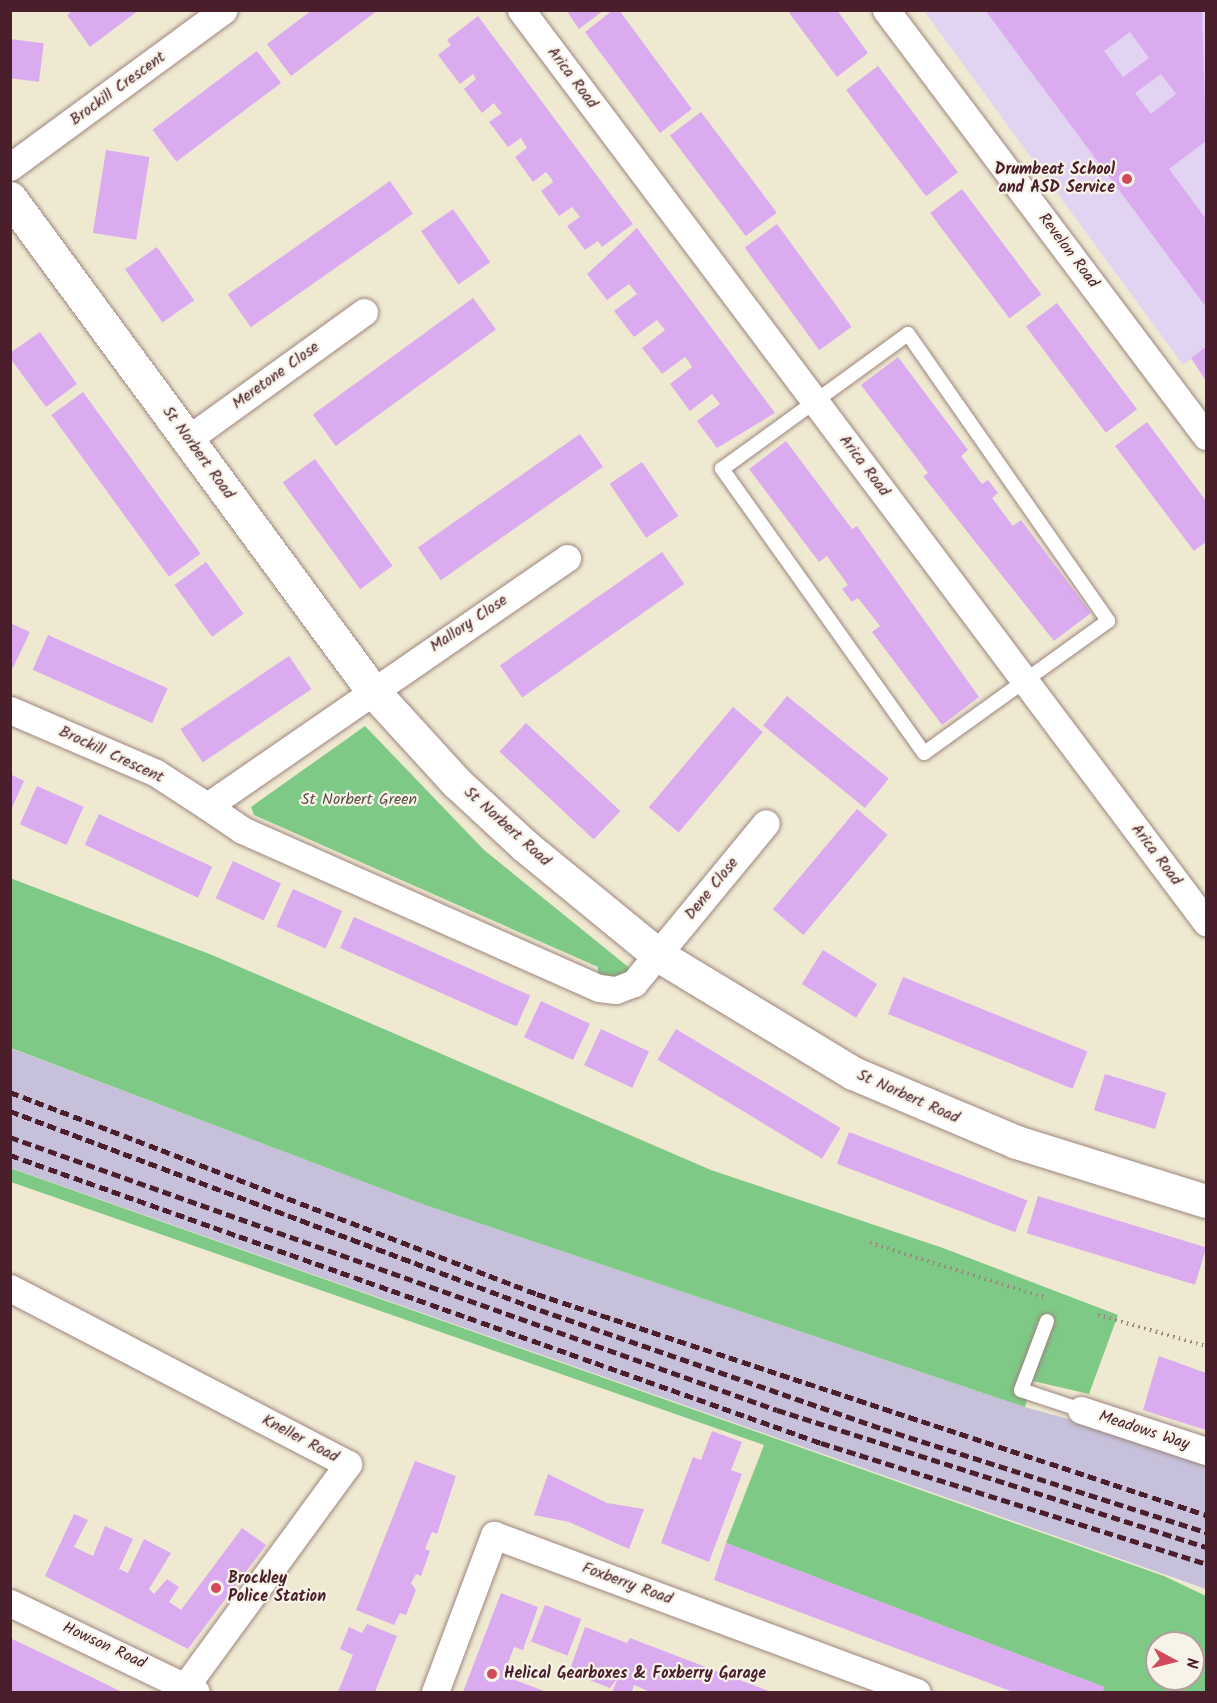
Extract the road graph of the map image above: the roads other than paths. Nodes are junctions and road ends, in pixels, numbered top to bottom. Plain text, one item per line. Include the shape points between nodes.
1 (224, 10) edge
2 (521, 10) edge
3 (890, 12) edge
4 (10, 167) edge
5 (10, 198) edge
6 (364, 312) dead end
7 (816, 402) junction
8 (1206, 436) edge
9 (188, 439) junction
10 (567, 558) dead end
11 (1025, 680) junction
12 (372, 690) junction
13 (10, 710) edge
14 (207, 806) junction
15 (766, 823) dead end
16 (1206, 922) edge
17 (658, 954) junction
18 (1206, 1201) edge
19 (10, 1288) edge
20 (1047, 1321) road end
21 (1081, 1410) joint
22 (1206, 1451) edge
23 (10, 1603) edge
24 (192, 1688) edge
25 (435, 1692) edge
26 (917, 1692) edge

1 - 4 street, Brockill Crescent
2 - 7 street, Arica Road
3 - 8 street, Revelon Road
5 - 9 street, St Norbert Road
6 - 9 street, Meretone Close
7 - 11 street, Arica Road
7 - 11 lane via 908,334 1108,621
7 - 11 lane via 722,469 924,753
9 - 12 street, St Norbert Road
10 - 12 street, Mallory Close
11 - 16 street, Arica Road
12 - 14 street
12 - 17 street, St Norbert Road via 508,831
13 - 14 street, Brockill Crescent via 156,773
14 - 17 street via 242,830 599,988 616,990 634,983
15 - 17 street, Dene Close
17 - 18 street, St Norbert Road via 803,1046 939,1113
19 - 24 street, Kneller Road via 348,1464
20 - 21 lane via 1021,1390
21 - 22 street, Meadows Way
23 - 24 street, Howson Road
25 - 26 street, Foxberry Road via 494,1535

